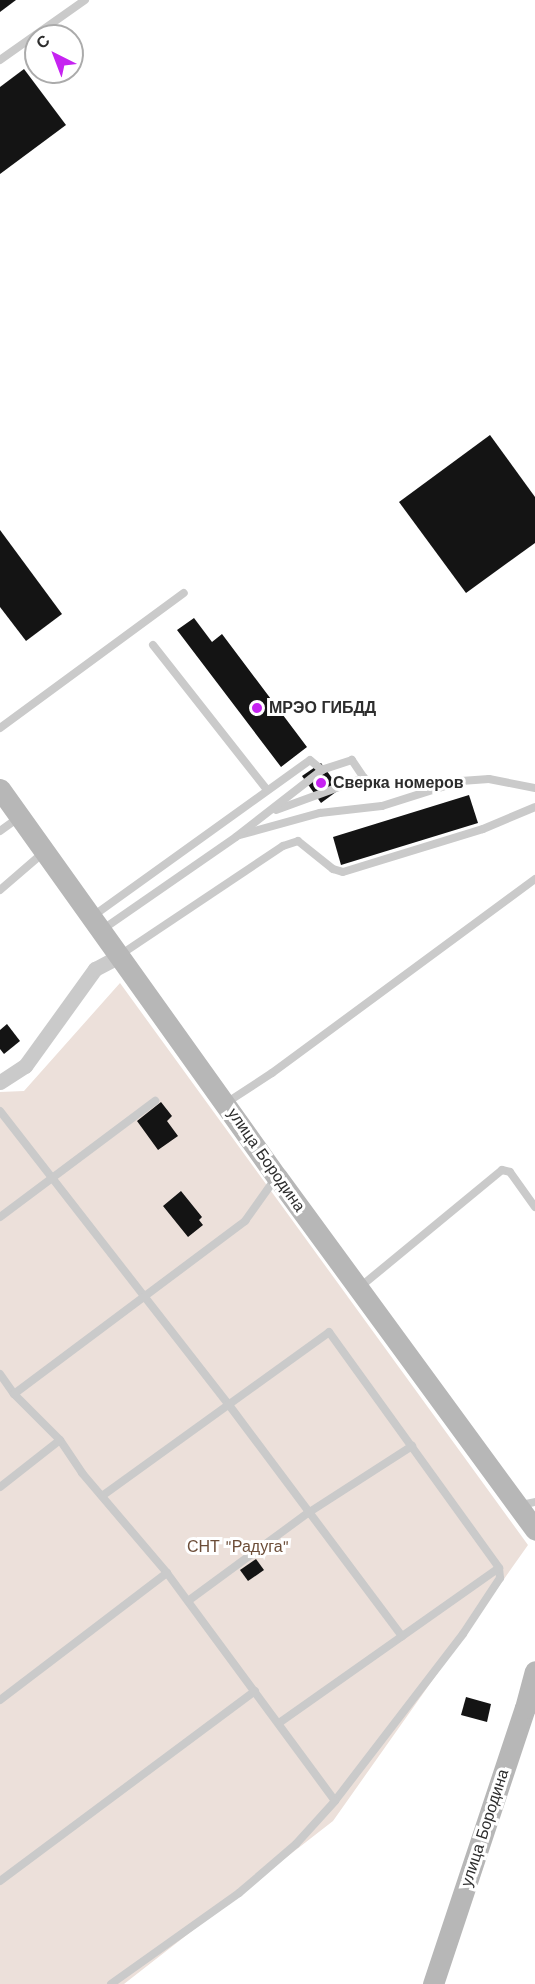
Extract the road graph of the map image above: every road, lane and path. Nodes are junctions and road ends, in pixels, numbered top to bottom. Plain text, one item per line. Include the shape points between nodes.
1 (85, 0) edge
2 (0, 60) edge
3 (184, 593) dead end
4 (153, 645) dead end
5 (0, 728) edge
6 (322, 770) junction
7 (535, 788) edge
8 (0, 789) edge
9 (267, 790) junction
10 (535, 807) edge
11 (269, 812) junction
12 (20, 816) junction
13 (0, 831) edge
14 (236, 837) junction
15 (45, 851) junction
16 (535, 879) edge
17 (0, 890) edge
18 (98, 923) junction
19 (119, 956) junction
20 (0, 1082) edge
21 (155, 1101) dead end
22 (226, 1103) junction
23 (0, 1111) edge
24 (277, 1177) junction
25 (50, 1178) junction
26 (535, 1207) edge
27 (0, 1217) edge
28 (359, 1288) junction
29 (144, 1296) junction
30 (0, 1374) edge
31 (14, 1394) junction
32 (229, 1405) junction
33 (60, 1440) junction
34 (411, 1446) junction
35 (0, 1487) edge
36 (102, 1497) junction
37 (527, 1504) edge
38 (308, 1514) junction
39 (535, 1530) edge
40 (499, 1568) junction
41 (167, 1572) junction
42 (188, 1601) junction
43 (402, 1636) junction
44 (535, 1671) edge
45 (255, 1691) junction
46 (0, 1700) edge
47 (530, 1714) edge
48 (279, 1724) junction
49 (335, 1801) junction
50 (0, 1881) edge
51 (111, 1984) edge
52 (434, 1984) edge

1 - 2 lane
3 - 5 lane
4 - 9 lane
6 - 9 lane via 310,760
6 - 11 lane
6 - 11 lane via 352,760 364,778
7 - 14 lane via 489,779 462,781 382,806 320,813
8 - 12 main road, улица Бородина
9 - 18 lane
10 - 19 lane via 483,829 343,872 333,869 298,841 283,846
11 - 14 lane
12 - 13 lane
12 - 15 main road, улица Бородина
14 - 18 lane
15 - 17 lane
15 - 18 main road, улица Бородина
16 - 22 lane
18 - 19 main road, улица Бородина
19 - 20 street via 95,969 25,1066
19 - 22 main road, улица Бородина
21 - 25 lane
22 - 24 main road, улица Бородина
23 - 25 lane
24 - 28 main road, улица Бородина
24 - 29 lane via 244,1221
25 - 27 lane
25 - 29 lane
26 - 28 lane via 510,1172 502,1170
28 - 37 main road, улица Бородина
29 - 31 lane
29 - 32 lane
30 - 31 lane
31 - 33 lane
32 - 34 lane via 329,1332
32 - 36 lane
32 - 38 lane
33 - 35 lane
33 - 36 lane
34 - 38 lane
34 - 40 lane
36 - 41 lane
37 - 39 main road, улица Бородина
38 - 42 lane
38 - 43 lane
40 - 43 lane
40 - 49 lane via 500,1578 463,1634
41 - 42 lane
41 - 46 lane
42 - 45 lane
43 - 48 lane
44 - 47 main road, улица Бородина
45 - 48 lane
45 - 50 lane
47 - 52 main road, улица Бородина
48 - 49 lane
49 - 51 lane via 296,1844 239,1893

